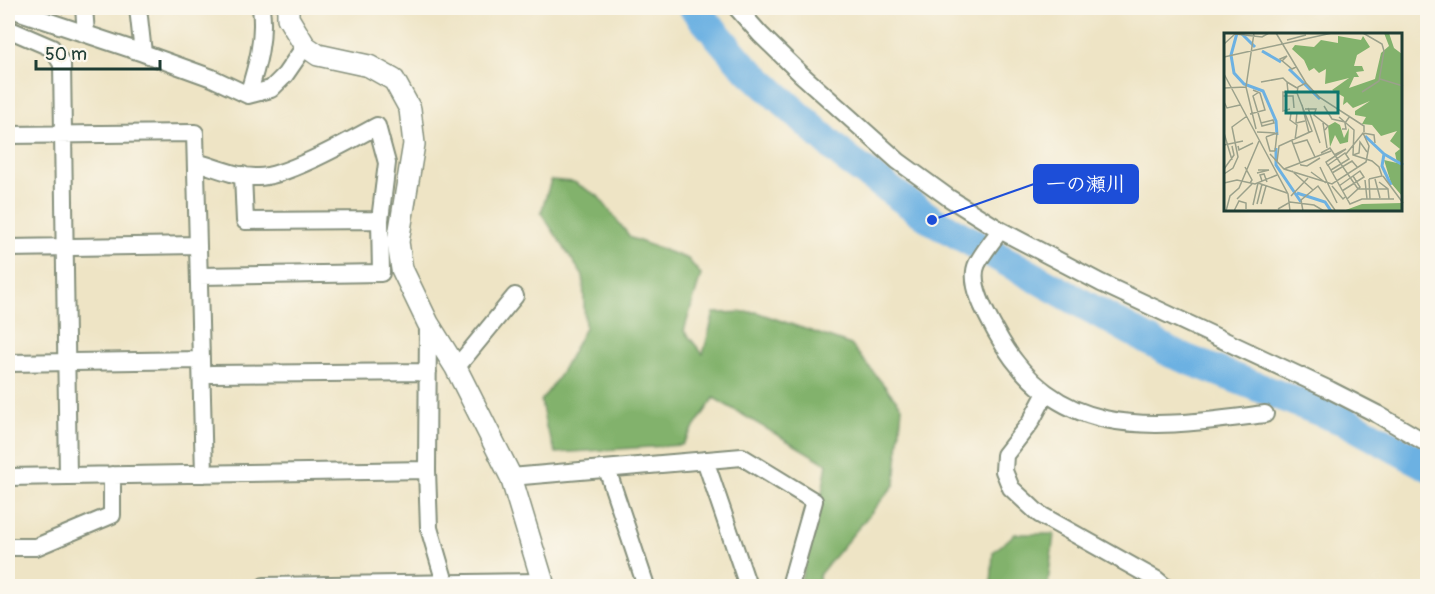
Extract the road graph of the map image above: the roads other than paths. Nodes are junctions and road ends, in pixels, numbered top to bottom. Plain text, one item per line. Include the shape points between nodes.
1 (8, 8) edge
2 (84, 8) edge
3 (138, 8) edge
4 (261, 8) edge
5 (288, 8) edge
6 (737, 8) edge
7 (36, 13) edge
8 (8, 29) edge
9 (86, 33) junction
10 (305, 46) junction
11 (143, 53) junction
12 (248, 95) junction
13 (8, 135) edge
14 (63, 135) junction
15 (196, 162) junction
16 (243, 175) junction
17 (380, 220) junction
18 (997, 236) junction
19 (198, 245) junction
20 (65, 247) junction
21 (8, 248) edge
22 (401, 262) junction
23 (381, 273) junction
24 (199, 276) junction
25 (515, 296) dead end
26 (428, 322) junction
27 (66, 362) junction
28 (8, 363) edge
29 (206, 367) junction
30 (456, 369) junction
31 (428, 372) junction
32 (1046, 393) junction
33 (1265, 414) dead end
34 (1428, 444) edge
35 (705, 460) junction
36 (607, 469) junction
37 (428, 470) junction
38 (204, 474) junction
39 (112, 475) junction
40 (68, 476) junction
41 (8, 477) edge
42 (511, 477) junction
43 (8, 547) edge
44 (543, 584) edge
45 (445, 585) edge
46 (264, 586) edge
47 (300, 586) edge
48 (646, 586) edge
49 (748, 586) edge
50 (790, 586) edge
51 (1164, 586) edge

1 - 7 street
2 - 9 street
3 - 11 street
4 - 12 street via 261,52
5 - 10 street via 288,18
6 - 18 street via 802,75 898,161
7 - 9 street
8 - 14 street via 52,48 62,64
9 - 11 street
10 - 12 street via 271,89
10 - 22 street via 318,55 369,66 394,80 410,109 414,144 398,242
11 - 12 street
13 - 14 street
14 - 15 street via 195,133
14 - 20 street
15 - 16 street
15 - 19 street
16 - 17 street via 245,221
16 - 17 street via 266,177 282,172 377,126 387,163
17 - 23 street
18 - 32 street via 976,265 974,278 980,298 1000,339 1023,372
18 - 34 street via 1329,390
19 - 20 street
19 - 24 street
20 - 21 street
20 - 27 street
22 - 23 street
22 - 26 street
23 - 24 street
24 - 29 street
25 - 30 street
26 - 30 street
26 - 31 street
27 - 28 street
27 - 29 street
27 - 40 street
29 - 31 street
29 - 38 street
30 - 42 street
31 - 37 street
32 - 33 street via 1076,411 1113,422 1158,424
32 - 51 street via 1030,423 1005,455 1004,471 1011,488 1040,514
35 - 36 street
35 - 49 street
35 - 50 street via 742,457 814,501
36 - 42 street
36 - 48 street
37 - 38 street
37 - 45 street via 429,528
38 - 39 street
39 - 40 street
39 - 43 street via 112,515 36,547
40 - 41 street
42 - 44 street
44 - 45 street
45 - 47 street
46 - 47 street

